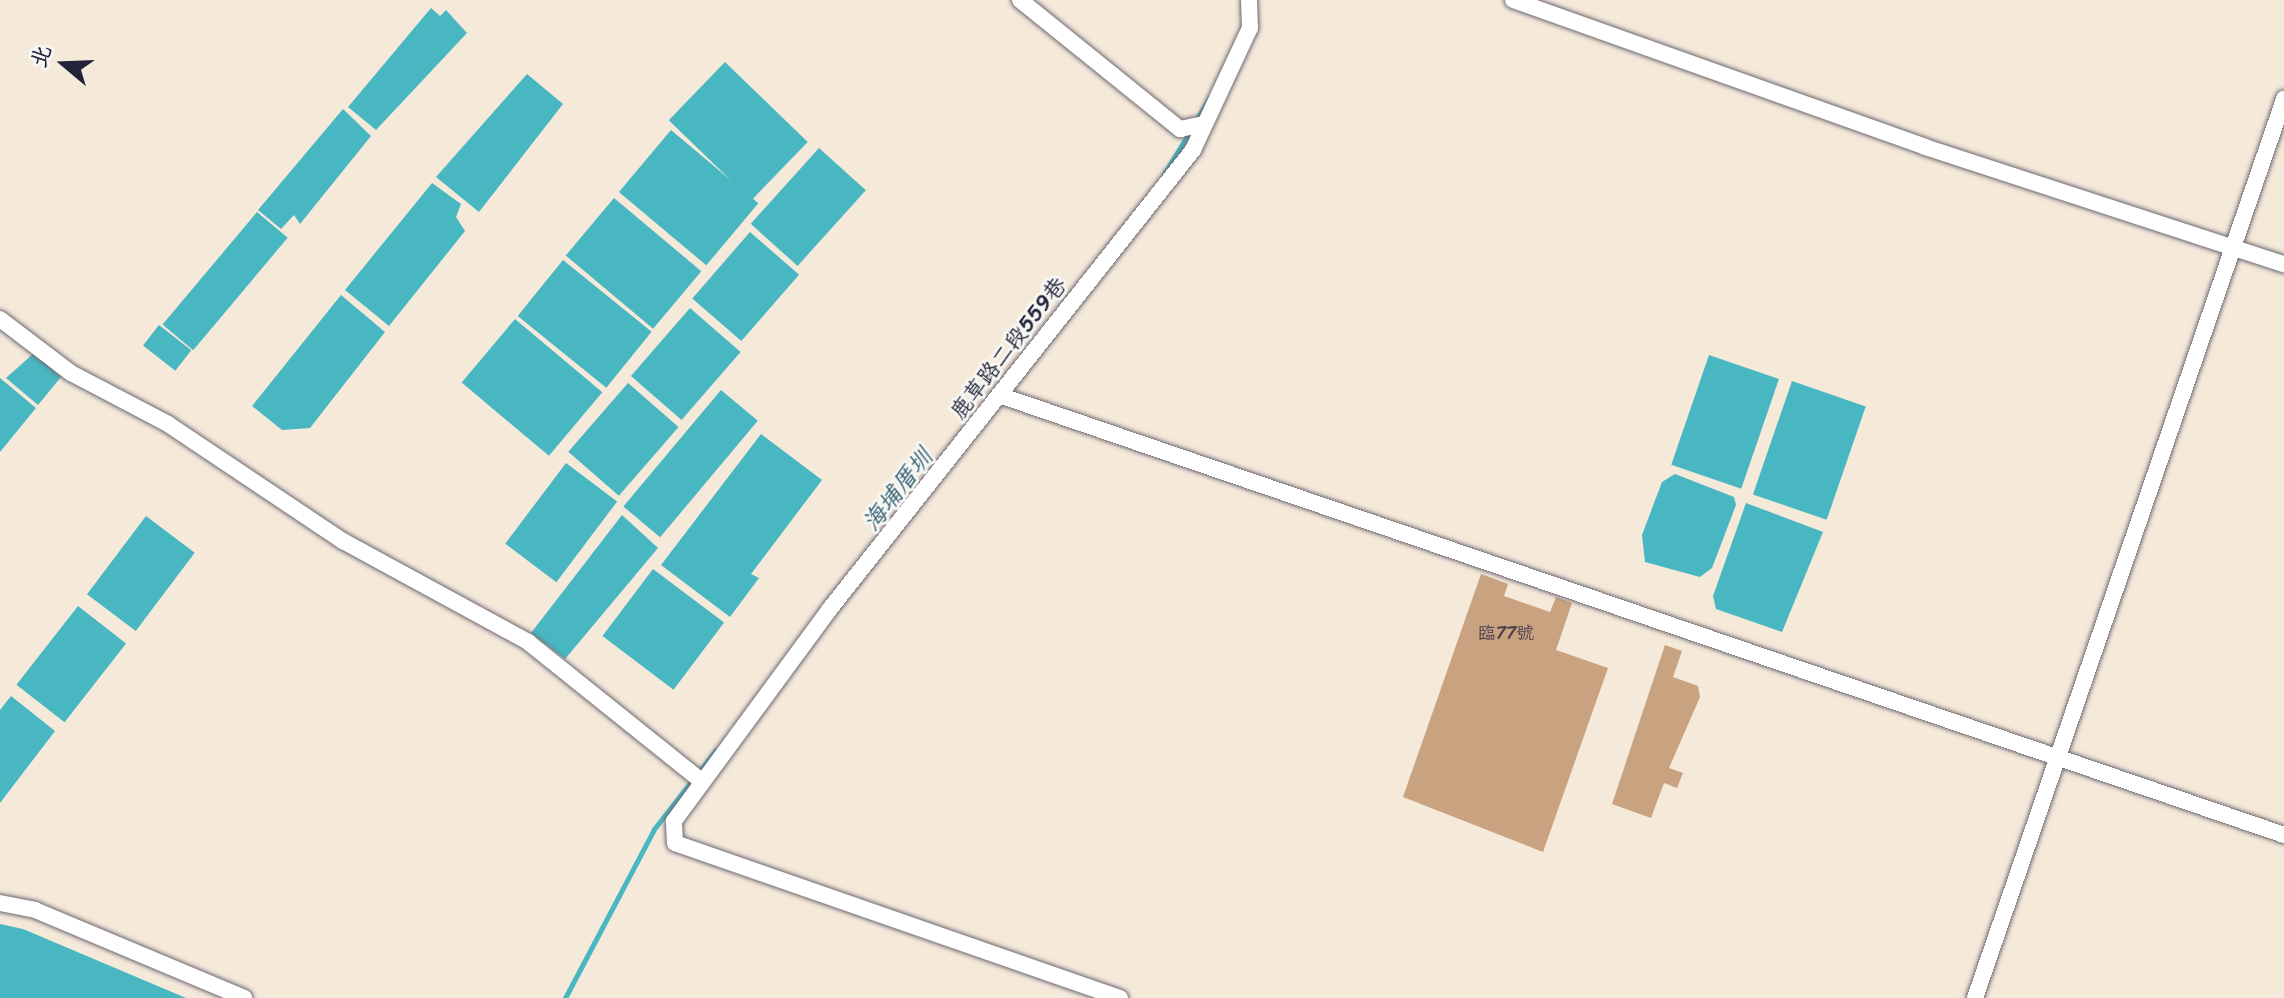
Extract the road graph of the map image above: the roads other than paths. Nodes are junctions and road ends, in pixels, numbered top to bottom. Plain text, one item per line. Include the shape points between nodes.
1 (1020, 0) edge
2 (1249, 0) edge
3 (1513, 0) edge
4 (2284, 99) edge
5 (1204, 124) junction
6 (2236, 245) junction
7 (2284, 264) edge
8 (0, 319) edge
9 (999, 395) junction
10 (2059, 757) junction
11 (700, 780) junction
12 (2284, 835) edge
13 (0, 903) edge
14 (244, 998) edge
15 (1120, 998) edge
16 (1975, 998) edge

1 - 5 street via 1180,129
2 - 5 street, 鹿草路二段559巷 via 1250,28
3 - 6 street via 1925,147
4 - 6 street
5 - 9 street, 鹿草路二段559巷 via 1193,150
6 - 7 street
6 - 10 street
8 - 11 street via 71,373 168,424 343,541 528,642
9 - 10 street
9 - 11 street, 鹿草路二段559巷
10 - 12 street
10 - 16 street
11 - 15 street, 鹿草路二段559巷 via 674,821 675,843
13 - 14 street via 35,910

